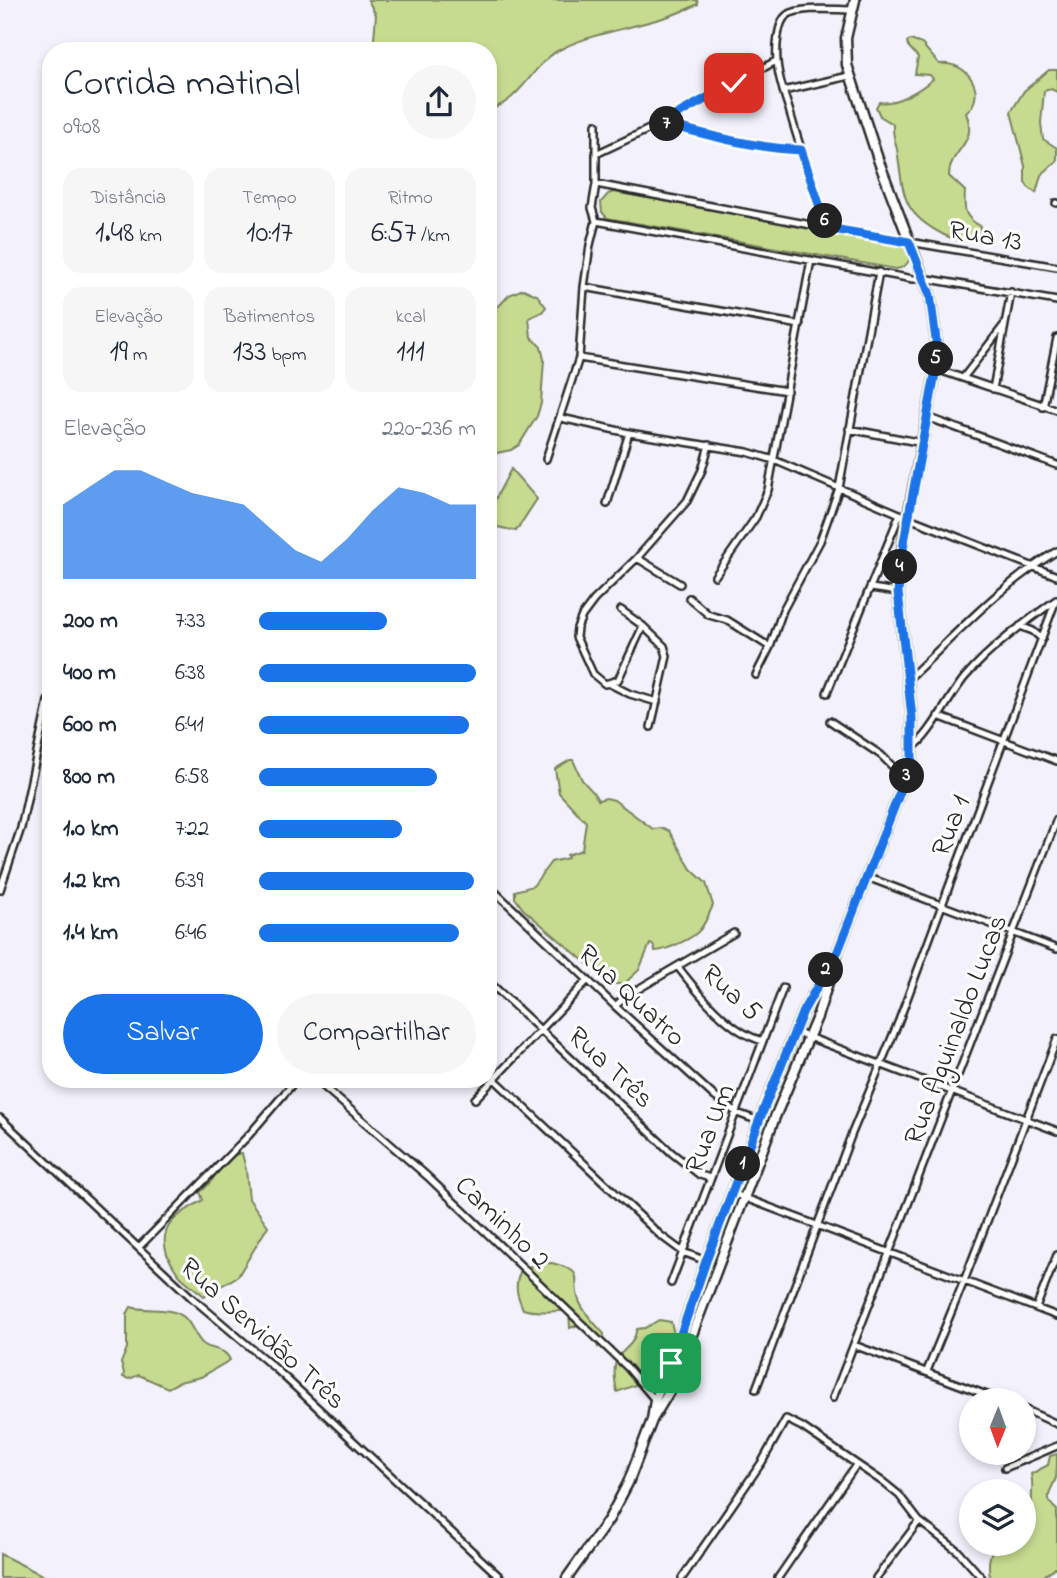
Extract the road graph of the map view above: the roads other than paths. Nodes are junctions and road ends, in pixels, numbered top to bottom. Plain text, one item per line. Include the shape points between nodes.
1 (855, 0) edge
2 (852, 10) junction
3 (776, 61) junction
4 (849, 76) junction
5 (783, 91) junction
6 (662, 123) junction
7 (596, 124) dead end
8 (801, 150) junction
9 (596, 154) junction
10 (596, 184) junction
11 (596, 221) junction
12 (827, 228) junction
13 (909, 242) junction
14 (811, 260) junction
15 (1057, 267) edge
16 (878, 272) junction
17 (923, 278) junction
18 (584, 287) junction
19 (1011, 292) junction
20 (1057, 301) edge
21 (1006, 322) junction
22 (800, 325) junction
23 (1057, 338) edge
24 (579, 358) junction
25 (936, 369) junction
26 (963, 377) junction
27 (993, 389) junction
28 (787, 391) junction
29 (1043, 407) junction
30 (1057, 410) edge
31 (928, 416) junction
32 (561, 418) junction
33 (849, 429) junction
34 (629, 433) junction
35 (923, 443) junction
36 (709, 445) junction
37 (546, 459) dead end
38 (774, 460) junction
39 (1057, 465) edge
40 (839, 488) junction
41 (607, 504) dead end
42 (900, 514) junction
43 (909, 518) junction
44 (1057, 551) edge
45 (637, 558) junction
46 (1031, 566) junction
47 (715, 576) dead end
48 (1057, 576) edge
49 (680, 584) dead end
50 (871, 588) junction
51 (898, 592) junction
52 (689, 598) dead end
53 (1056, 599) edge
54 (621, 610) dead end
55 (643, 626) junction
56 (1020, 626) junction
57 (1042, 639) junction
58 (770, 647) junction
59 (756, 675) dead end
60 (907, 680) junction
61 (610, 684) junction
62 (827, 693) dead end
63 (657, 702) junction
64 (938, 716) junction
65 (830, 721) dead end
66 (650, 727) dead end
67 (42, 735) edge
68 (1004, 740) junction
69 (913, 747) junction
70 (1057, 761) edge
71 (906, 780) junction
72 (1057, 820) edge
73 (867, 877) junction
74 (0, 890) edge
75 (497, 893) edge
76 (941, 905) junction
77 (1014, 932) junction
78 (734, 933) dead end
79 (1057, 949) edge
80 (838, 951) junction
81 (678, 967) junction
82 (588, 980) junction
83 (783, 988) dead end
84 (497, 989) edge
85 (615, 1006) junction
86 (541, 1029) junction
87 (794, 1032) junction
88 (808, 1037) junction
89 (1057, 1039) edge
90 (763, 1041) junction
91 (880, 1064) junction
92 (497, 1077) edge
93 (497, 1081) edge
94 (289, 1088) edge
95 (325, 1088) edge
96 (486, 1088) edge
97 (952, 1091) junction
98 (475, 1099) dead end
99 (737, 1112) junction
100 (0, 1118) edge
101 (1026, 1120) junction
102 (759, 1121) junction
103 (1057, 1131) edge
104 (710, 1178) junction
105 (732, 1193) junction
106 (745, 1198) junction
107 (818, 1225) junction
108 (139, 1247) junction
109 (683, 1252) junction
110 (891, 1254) junction
111 (1057, 1255) edge
112 (706, 1261) junction
113 (964, 1281) junction
114 (671, 1283) dead end
115 (1036, 1308) junction
116 (1057, 1316) edge
117 (854, 1345) junction
118 (927, 1371) junction
119 (970, 1388) edge
120 (756, 1390) dead end
121 (833, 1398) dead end
122 (655, 1400) junction
123 (1036, 1414) edge
124 (652, 1420) junction
125 (1057, 1424) edge
126 (1057, 1446) edge
127 (856, 1465) junction
128 (1005, 1468) dead end
129 (919, 1521) junction
130 (979, 1577) edge
131 (501, 1578) edge
132 (566, 1578) edge
133 (682, 1578) edge
134 (778, 1578) edge
135 (876, 1578) edge

1 - 2 main road
2 - 3 street via 801,11 786,16
2 - 4 main road via 846,38
3 - 5 street
3 - 6 street
4 - 5 street
4 - 13 main road
5 - 8 street
6 - 8 street via 730,141
6 - 9 street
7 - 9 street
8 - 12 street
9 - 10 street
10 - 11 street via 592,208
10 - 12 street, Rua 13
11 - 14 street
11 - 18 street
12 - 13 street, Rua 13
13 - 15 street, Rua 13
13 - 17 main road
14 - 16 street
14 - 22 street
16 - 17 street
16 - 33 street
17 - 19 street
17 - 25 main road via 930,295
18 - 22 street
18 - 24 street
19 - 20 street
19 - 21 street
21 - 26 street
21 - 27 street
22 - 28 street
23 - 29 street
24 - 28 street
24 - 32 street
25 - 26 street
25 - 31 main road
26 - 27 street
27 - 29 street
28 - 38 street
29 - 30 street
31 - 35 main road
31 - 39 street
32 - 34 street
32 - 37 street
33 - 35 street
33 - 40 street
34 - 36 street
34 - 41 street
35 - 43 main road
36 - 38 street
36 - 45 street via 687,501
38 - 40 street
38 - 47 street via 756,517
40 - 42 street
40 - 58 street via 820,541 783,610
42 - 43 street
42 - 50 street
43 - 46 street
43 - 51 main road
44 - 46 street
45 - 49 street
45 - 61 street via 594,600 577,628 576,637 593,674
46 - 48 street
46 - 60 street via 975,612
50 - 51 street
50 - 62 street
51 - 60 main road
52 - 58 street via 709,615 727,620
53 - 56 street
53 - 57 street, Rua 1
54 - 55 street
55 - 61 street via 618,680
55 - 63 street via 664,646 667,656
56 - 57 street
56 - 64 street via 975,666
57 - 68 street, Rua 1
58 - 59 street
60 - 69 main road
61 - 63 street
63 - 66 street
64 - 68 street
64 - 69 street
65 - 71 street via 881,755
67 - 74 street via 21,828
68 - 70 street
68 - 76 street, Rua 1
69 - 71 main road
71 - 73 main road
72 - 77 street, Rua Aguinaldo Lucas
73 - 76 street
73 - 80 main road
75 - 82 street, Rua Quatro
76 - 77 street
76 - 91 street, Rua 1
77 - 79 street
77 - 97 street, Rua Aguinaldo Lucas
78 - 81 street
80 - 87 main road
80 - 88 main road
81 - 85 street
81 - 90 street, Rua 5 via 740,1032
82 - 85 street, Rua Quatro
82 - 86 street
83 - 90 street, Rua Um
84 - 86 street, Rua Três
85 - 99 street, Rua Quatro
86 - 92 street
86 - 104 street, Rua Três via 672,1153
87 - 88 street
87 - 102 main road
88 - 91 street
88 - 106 main road
89 - 101 street
90 - 99 street, Rua Um
91 - 97 street
91 - 107 street, Rua 1
93 - 109 street
94 - 108 street
95 - 122 street, Caminho 2 via 427,1176 628,1368
96 - 98 street
97 - 101 street
97 - 110 street, Rua Aguinaldo Lucas
99 - 102 street, Rua Quatro
99 - 104 street, Rua Um
100 - 108 street, Rua Servidão Três
101 - 103 street
101 - 113 street
102 - 105 main road
104 - 109 street, Rua Um
105 - 106 street
105 - 112 main road
106 - 107 street
106 - 124 main road via 672,1388
107 - 110 street
107 - 120 street, Rua 1
108 - 131 street, Rua Servidão Três
109 - 112 street
109 - 114 street, Rua Um
110 - 113 street
110 - 117 street, Rua Aguinaldo Lucas
111 - 115 street
112 - 122 main road
113 - 115 street
113 - 118 street
115 - 116 street
117 - 118 street
117 - 121 street, Rua Aguinaldo Lucas
118 - 119 street
122 - 124 main road
123 - 125 street
124 - 132 main road via 617,1507
126 - 128 street
127 - 129 street via 899,1495
127 - 133 street via 786,1419
127 - 134 street
129 - 130 street via 958,1551
129 - 135 street

